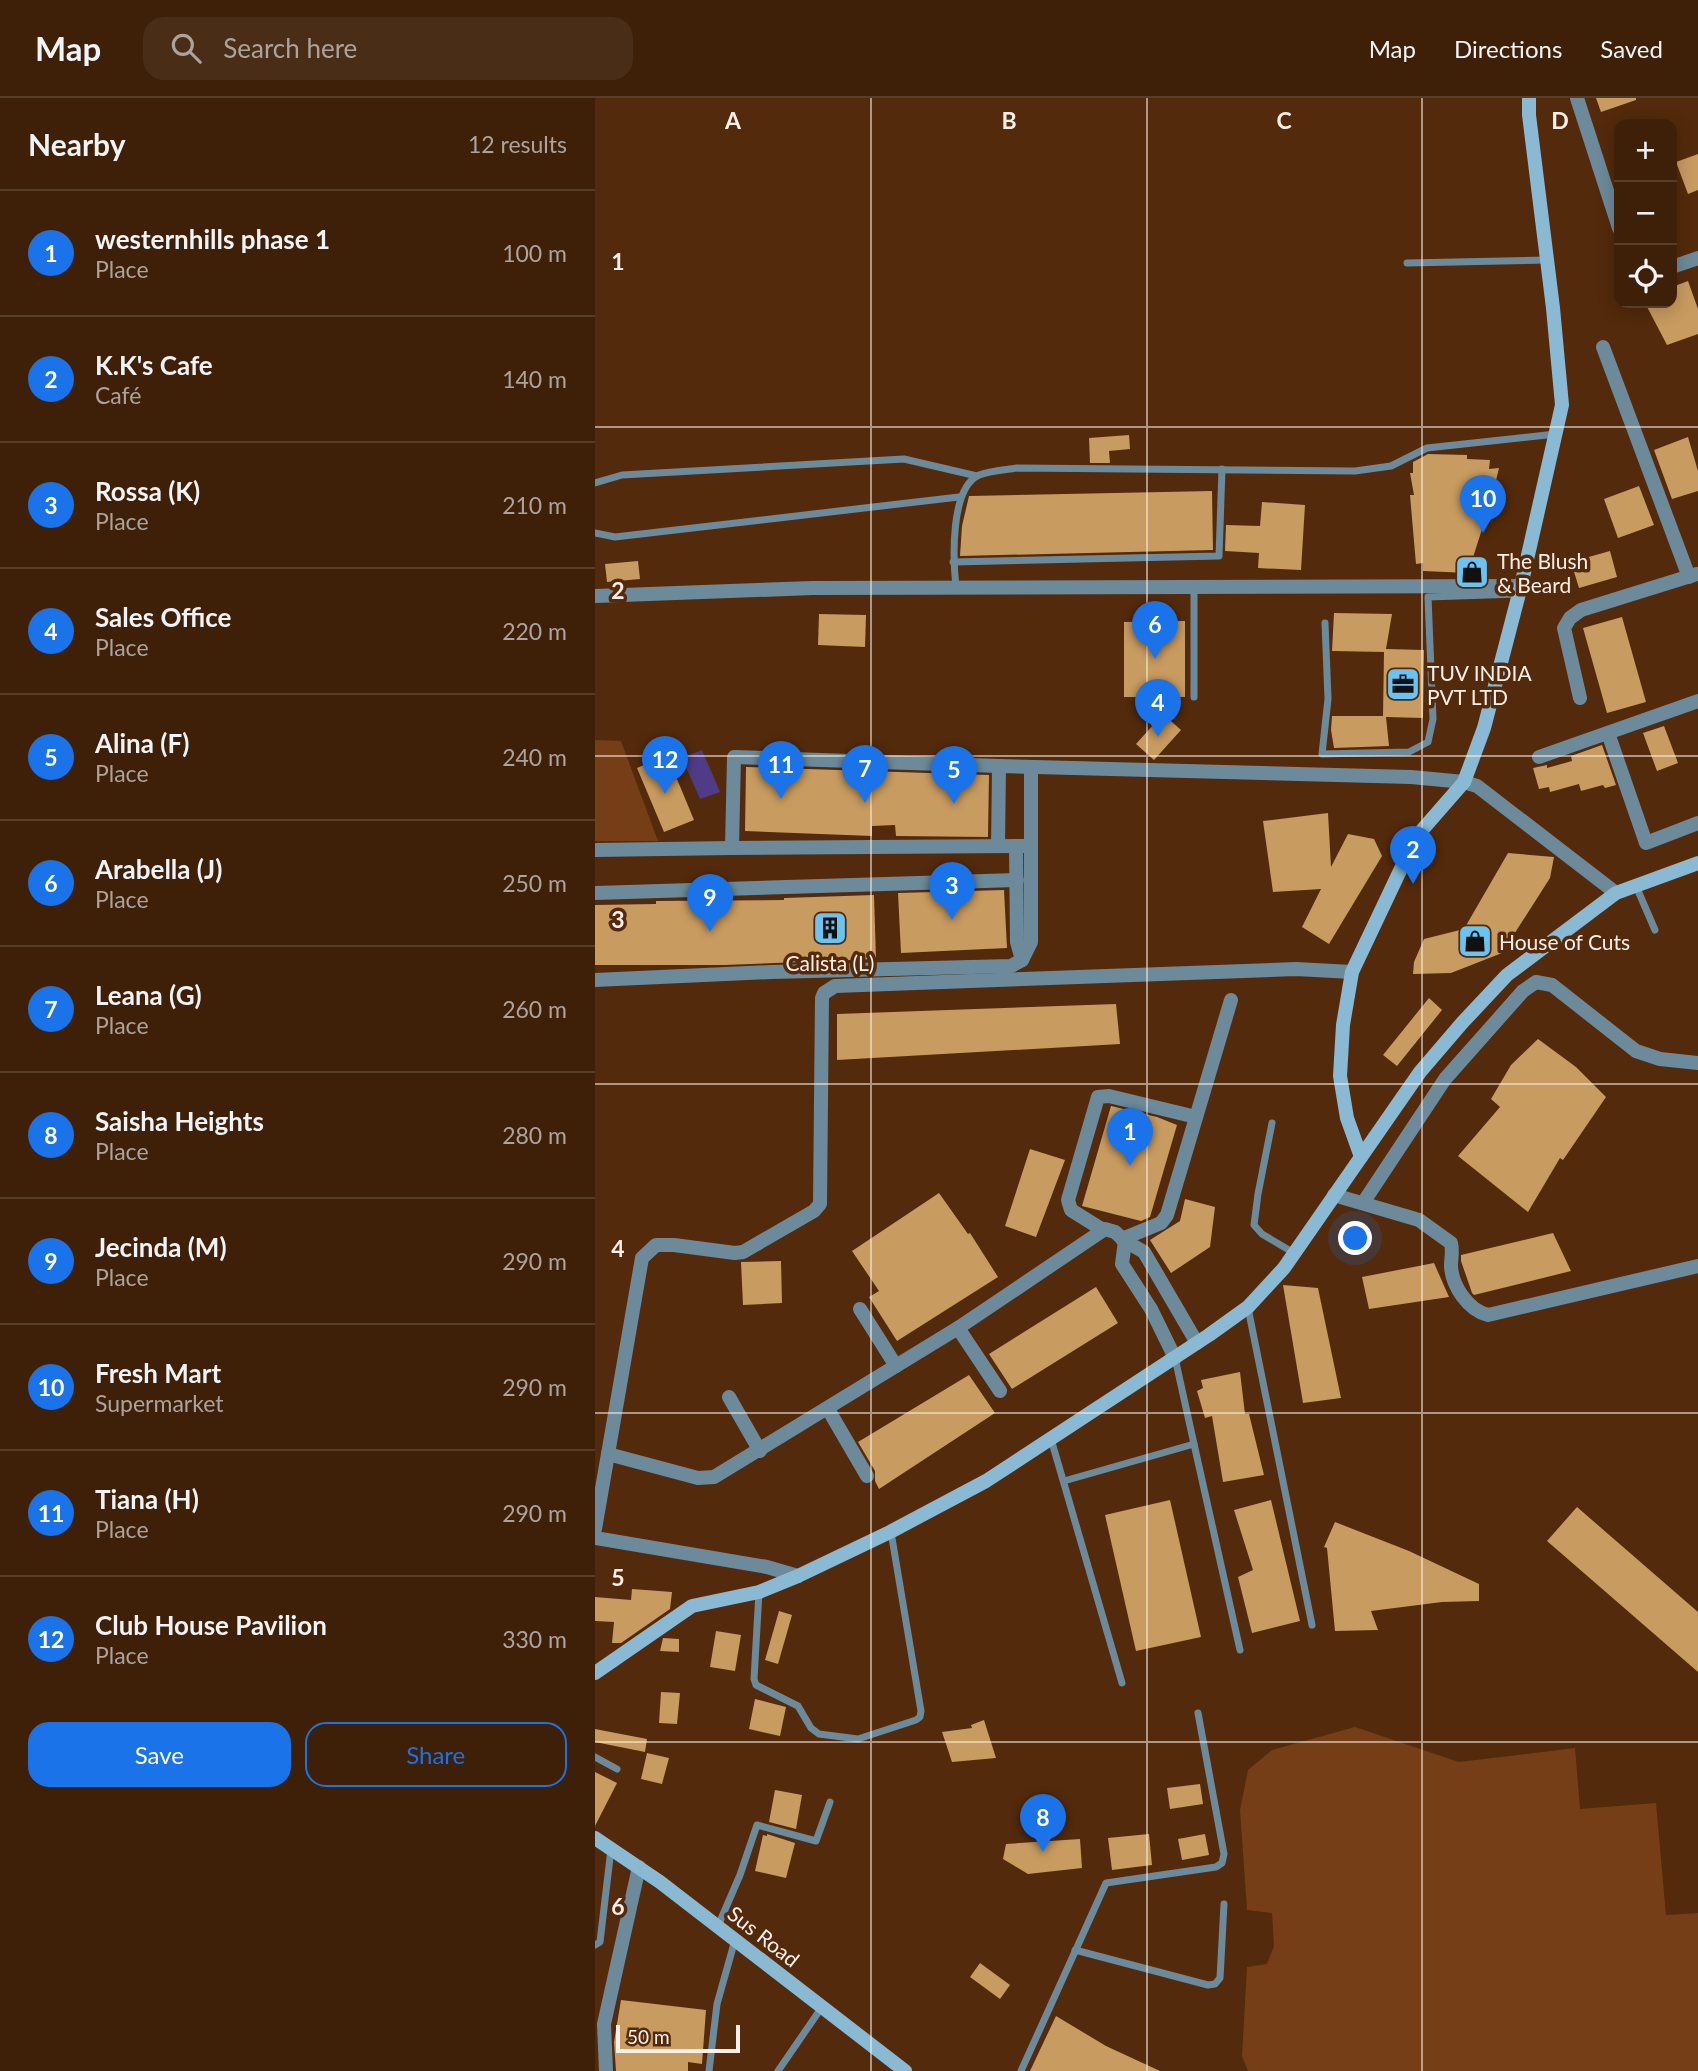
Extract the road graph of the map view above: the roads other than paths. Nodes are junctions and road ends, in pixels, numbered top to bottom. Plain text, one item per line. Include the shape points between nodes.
1 (1529, 98) edge
2 (1577, 98) edge
3 (1614, 213) edge
4 (1546, 260) junction
5 (1406, 263) dead end
6 (1697, 263) edge
7 (1677, 267) edge
8 (1603, 347) dead end
9 (1557, 433) junction
10 (1222, 469) junction
11 (977, 476) junction
12 (595, 483) edge
13 (960, 497) junction
14 (595, 533) edge
15 (953, 562) junction
16 (1693, 575) edge
17 (1193, 586) junction
18 (955, 587) junction
19 (1520, 590) junction
20 (595, 596) edge
21 (1325, 624) dead end
22 (1194, 697) dead end
23 (1580, 698) dead end
24 (1698, 701) edge
25 (1608, 733) junction
26 (1539, 757) dead end
27 (999, 766) junction
28 (1031, 767) junction
29 (1464, 782) junction
30 (1698, 823) edge
31 (998, 845) junction
32 (1024, 846) junction
33 (732, 848) junction
34 (595, 850) edge
35 (1698, 863) edge
36 (1017, 880) junction
37 (1636, 886) junction
38 (595, 893) edge
39 (1616, 893) junction
40 (1655, 930) dead end
41 (1022, 960) junction
42 (1352, 972) junction
43 (595, 980) edge
44 (1231, 1000) dead end
45 (1698, 1063) edge
46 (1196, 1117) junction
47 (1272, 1123) dead end
48 (1361, 1157) junction
49 (1334, 1195) junction
50 (1363, 1203) junction
51 (1103, 1230) junction
52 (1124, 1240) junction
53 (1294, 1254) junction
54 (1698, 1266) edge
55 (1248, 1307) junction
56 (860, 1309) dead end
57 (958, 1328) junction
58 (1198, 1343) junction
59 (1175, 1357) junction
60 (896, 1366) junction
61 (1000, 1391) dead end
62 (729, 1397) dead end
63 (828, 1409) junction
64 (1051, 1438) junction
65 (1194, 1444) junction
66 (760, 1451) junction
67 (608, 1454) junction
68 (867, 1476) dead end
69 (1064, 1481) junction
70 (595, 1529) edge
71 (890, 1532) junction
72 (595, 1538) edge
73 (798, 1576) junction
74 (759, 1592) junction
75 (1312, 1625) dead end
76 (1240, 1650) dead end
77 (595, 1673) edge
78 (1122, 1683) dead end
79 (1198, 1713) dead end
80 (595, 1757) edge
81 (617, 1769) dead end
82 (830, 1802) dead end
83 (595, 1838) edge
84 (611, 1849) junction
85 (639, 1867) junction
86 (1224, 1904) dead end
87 (718, 1926) junction
88 (735, 1940) junction
89 (595, 1945) edge
90 (1075, 1950) junction
91 (822, 2007) junction
92 (606, 2071) edge
93 (709, 2071) edge
94 (778, 2071) edge
95 (905, 2071) edge
96 (1021, 2071) edge

1 - 4 street
2 - 3 street
4 - 5 lane
4 - 9 street via 1562,405
6 - 7 street
8 - 16 street
9 - 10 lane via 1427,448 1391,466 1355,471
9 - 19 street
10 - 11 lane via 1017,468
10 - 15 lane via 1219,556
11 - 12 lane via 904,459 622,475
11 - 13 lane
13 - 14 lane via 615,537
13 - 15 lane
15 - 18 lane
16 - 23 street via 1581,610 1570,618 1564,628
17 - 18 street
17 - 19 street
17 - 22 lane
18 - 20 street
19 - 21 lane via 1428,597 1433,719 1428,742 1409,752 1322,754 1328,699
19 - 29 street via 1484,728
24 - 25 street
25 - 26 street
25 - 30 street via 1646,843
27 - 28 street
27 - 31 street
27 - 33 street via 734,757
28 - 29 street
28 - 32 street
29 - 39 street via 1477,786
29 - 42 street via 1416,837
31 - 32 street
31 - 33 street
32 - 36 street
32 - 41 street via 1031,942
33 - 34 street
35 - 37 street
36 - 38 street
36 - 41 street via 1017,942
37 - 39 street
37 - 40 lane
39 - 48 street via 1507,975 1420,1072
41 - 43 street via 1011,966
42 - 48 street via 1340,1076 1346,1118
42 - 67 street via 1296,969 828,989 822,998 820,1204 743,1251 674,1245 656,1245 647,1251 642,1258
44 - 46 street
45 - 50 street via 1636,1051 1552,985 1536,982 1445,1079
46 - 51 street via 1098,1097 1068,1200 1071,1210
46 - 52 street via 1167,1215 1161,1223
47 - 53 lane via 1254,1225
48 - 49 street
49 - 50 street
49 - 53 street
50 - 54 street via 1419,1220 1451,1243 1458,1291 1474,1309 1488,1315
51 - 52 street
51 - 57 street
52 - 58 street via 1144,1252
52 - 59 street via 1122,1264
53 - 55 street
55 - 58 street
55 - 75 lane
56 - 60 street
57 - 60 street
57 - 61 street
58 - 59 street
59 - 64 street
59 - 65 lane
60 - 63 street
62 - 66 street
63 - 66 street
63 - 68 street
64 - 69 lane
64 - 71 street via 986,1481
65 - 69 lane
65 - 76 lane
66 - 67 street via 706,1479
67 - 70 street
69 - 78 lane
71 - 73 street
71 - 74 lane via 921,1711 916,1720 858,1739 819,1734 798,1706 756,1685
72 - 73 street
73 - 74 street
74 - 77 street via 692,1606
79 - 90 lane via 1223,1863 1106,1883
80 - 81 lane
82 - 87 lane via 816,1841 757,1825
83 - 84 street, Sus Road
84 - 85 street, Sus Road
84 - 89 lane via 600,1942
85 - 87 street, Sus Road
85 - 92 street via 604,2024
86 - 90 lane via 1220,1978 1215,1984
87 - 88 street, Sus Road
88 - 91 street, Sus Road
88 - 93 lane via 717,2004
90 - 96 lane
91 - 94 lane
91 - 95 street, Sus Road

